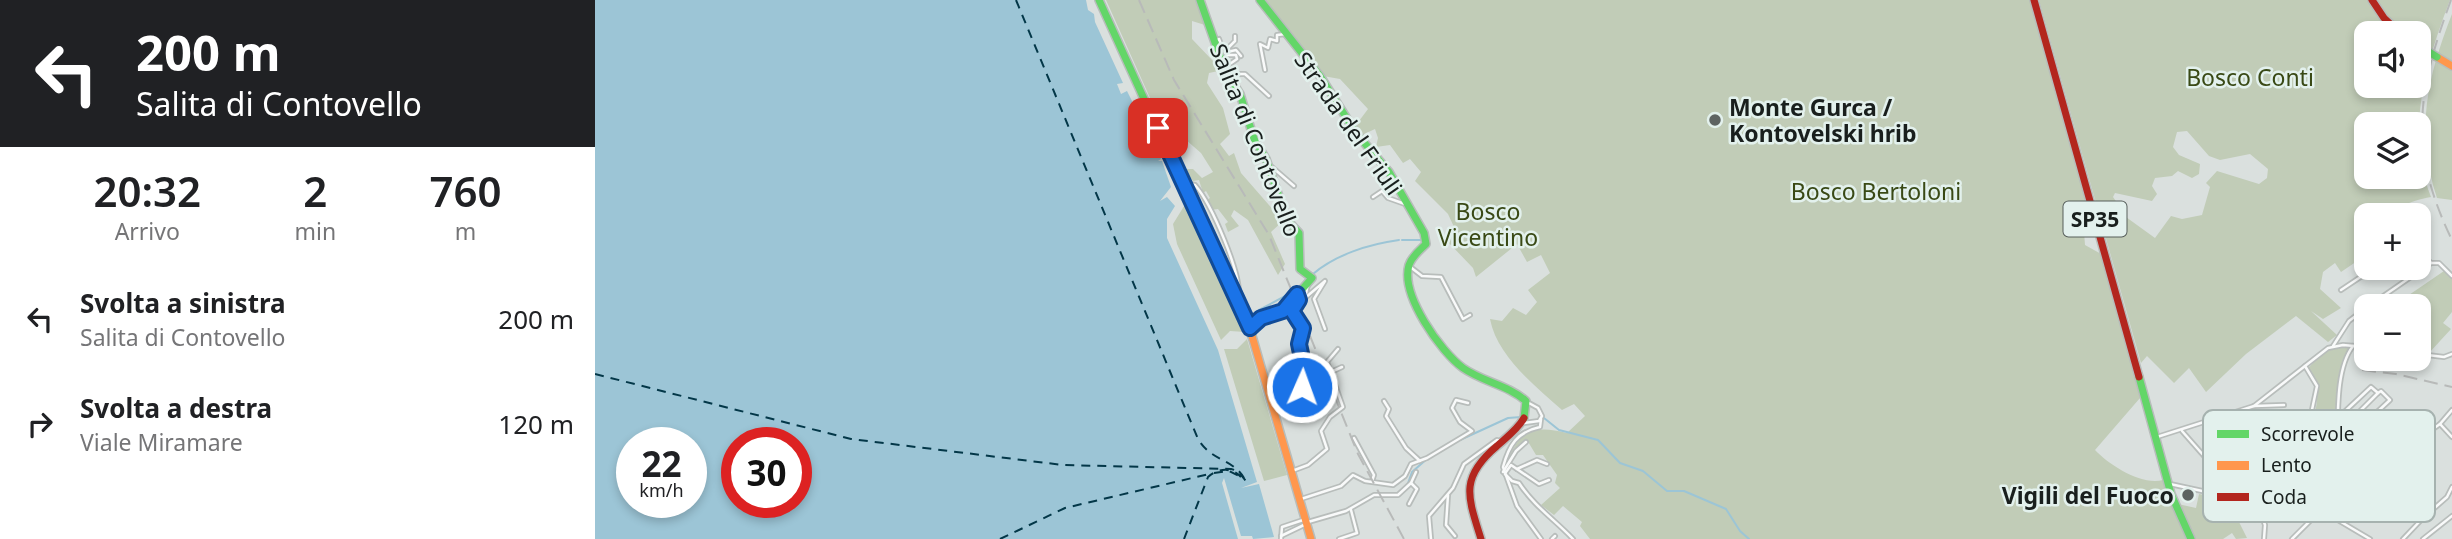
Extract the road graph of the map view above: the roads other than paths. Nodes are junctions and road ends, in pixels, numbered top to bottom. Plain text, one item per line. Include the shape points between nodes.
1 (1099, 0) edge
2 (1200, 0) edge
3 (1260, 0) edge
4 (2034, 0) edge
5 (2372, 0) edge
6 (2387, 21) edge
7 (1286, 34) junction
8 (1235, 36) dead end
9 (1216, 41) junction
10 (2431, 53) edge
11 (1241, 56) dead end
12 (2452, 66) edge
13 (1265, 70) dead end
14 (1226, 71) junction
15 (1269, 96) dead end
16 (1268, 169) junction
17 (1183, 183) junction
18 (1293, 186) dead end
19 (1373, 197) dead end
20 (1405, 204) junction
21 (2431, 263) edge
22 (1409, 266) junction
23 (2452, 276) edge
24 (2356, 280) edge
25 (2406, 280) edge
26 (1308, 284) junction
27 (2341, 290) dead end
28 (1297, 294) junction
29 (2386, 294) edge
30 (1238, 302) junction
31 (1470, 315) dead end
32 (2354, 317) edge
33 (1250, 328) junction
34 (1325, 329) dead end
35 (2353, 345) joint
36 (2333, 346) junction
37 (1338, 349) dead end
38 (2431, 354) edge
39 (2452, 354) edge
40 (2305, 366) junction
41 (1342, 367) dead end
42 (1331, 372) junction
43 (2378, 393) junction
44 (1384, 401) dead end
45 (1526, 401) junction
46 (1468, 402) dead end
47 (2340, 403) junction
48 (2284, 405) dead end
49 (2253, 406) junction
50 (1306, 408) dead end
51 (2349, 409) joint
52 (2243, 410) edge
53 (2312, 410) edge
54 (2340, 410) edge
55 (2362, 410) edge
56 (2379, 410) edge
57 (2452, 410) edge
58 (1541, 419) junction
59 (1524, 423) junction
60 (2203, 424) edge
61 (2440, 424) junction
62 (2435, 428) edge
63 (2181, 430) junction
64 (2452, 437) edge
65 (1354, 438) dead end
66 (2156, 438) junction
67 (1500, 441) junction
68 (1527, 442) dead end
69 (2203, 455) edge
70 (1420, 461) junction
71 (1547, 464) dead end
72 (1517, 469) junction
73 (1292, 471) junction
74 (1416, 472) dead end
75 (1504, 473) junction
76 (1549, 480) dead end
77 (1373, 481) junction
78 (1411, 483) junction
79 (2168, 484) junction
80 (2452, 487) edge
81 (2203, 491) edge
82 (1448, 495) junction
83 (1300, 500) junction
84 (1409, 504) dead end
85 (2435, 507) edge
86 (1351, 509) junction
87 (2452, 516) edge
88 (1306, 522) junction
89 (2309, 522) edge
90 (2341, 522) edge
91 (2418, 522) edge
92 (1455, 536) dead end
93 (1281, 537) edge
94 (1311, 539) edge
95 (1339, 539) edge
96 (1431, 539) edge
97 (1481, 539) edge
98 (1541, 539) edge
99 (1573, 539) edge
100 (2190, 539) edge
101 (2293, 539) edge
102 (2370, 539) edge
103 (2403, 539) edge
104 (2423, 539) edge

1 - 17 main road
2 - 9 main road, Salita di Contovello
3 - 7 main road, Strada del Friuli
4 - 66 main road, SP35
5 - 6 main road
7 - 13 street via 1277,35 1277,41 1270,39 1268,48 1259,45
7 - 20 main road, Strada del Friuli via 1389,172
8 - 9 street via 1227,49
9 - 14 main road, Salita di Contovello
10 - 12 main road, bridge
11 - 14 street via 1236,50 1227,52 1237,59
14 - 15 street via 1245,74
14 - 16 main road, Salita di Contovello via 1240,94
16 - 18 street via 1272,167
16 - 26 main road, Salita di Contovello via 1287,220 1299,233 1300,269 1312,276
17 - 30 main road
17 - 30 street via 1195,185 1208,206 1234,271
19 - 20 street via 1382,191
20 - 22 main road, Strada del Friuli via 1426,242
21 - 23 street
22 - 31 street via 1422,276 1439,276 1461,318
22 - 45 main road via 1410,290 1444,352 1468,372
24 - 27 street
25 - 29 street
26 - 28 main road
26 - 34 street via 1305,298 1325,281 1314,299
28 - 33 main road via 1283,311 1261,318
28 - 50 street via 1299,300 1292,311 1303,328 1299,340
30 - 33 main road
32 - 36 street
33 - 73 main road
35 - 36 street
35 - 47 street via 2344,366
36 - 40 street
37 - 42 street via 1327,362
38 - 39 street
40 - 49 street
40 - 53 street via 2317,386
41 - 42 street
42 - 73 street via 1343,407 1321,431 1327,449
43 - 51 street via 2371,387
43 - 55 street
43 - 56 street via 2390,400
44 - 70 street via 1389,410 1386,416
45 - 58 street via 1538,408
45 - 59 main road
46 - 70 street via 1456,400 1452,408 1472,431
47 - 51 street
47 - 54 street
48 - 49 street
49 - 52 street
57 - 61 street
58 - 59 street
58 - 75 street via 1540,427 1525,431 1512,442
59 - 67 main road
60 - 63 street
61 - 62 street
61 - 64 street
63 - 66 street
63 - 69 street
65 - 77 street
66 - 79 main road, SP35
67 - 82 street via 1464,464
67 - 97 main road via 1477,463 1469,481 1469,500
68 - 75 street
70 - 77 street via 1411,464 1393,485
71 - 72 street via 1537,460
72 - 75 street via 1511,465
72 - 76 street via 1539,484
73 - 83 main road
74 - 78 street
75 - 98 street via 1520,512
75 - 99 street via 1520,483 1532,503 1551,515
77 - 83 street via 1353,475 1341,486
78 - 84 street via 1417,489
78 - 86 street via 1398,495 1374,495
79 - 81 street
79 - 100 main road, SP35
80 - 85 street
82 - 92 street via 1446,525
82 - 96 street via 1429,516
83 - 88 main road
86 - 88 street
86 - 95 street via 1357,533
87 - 104 street
88 - 93 street
88 - 93 street via 1282,527
88 - 94 main road
89 - 101 street
90 - 102 street
91 - 103 street

